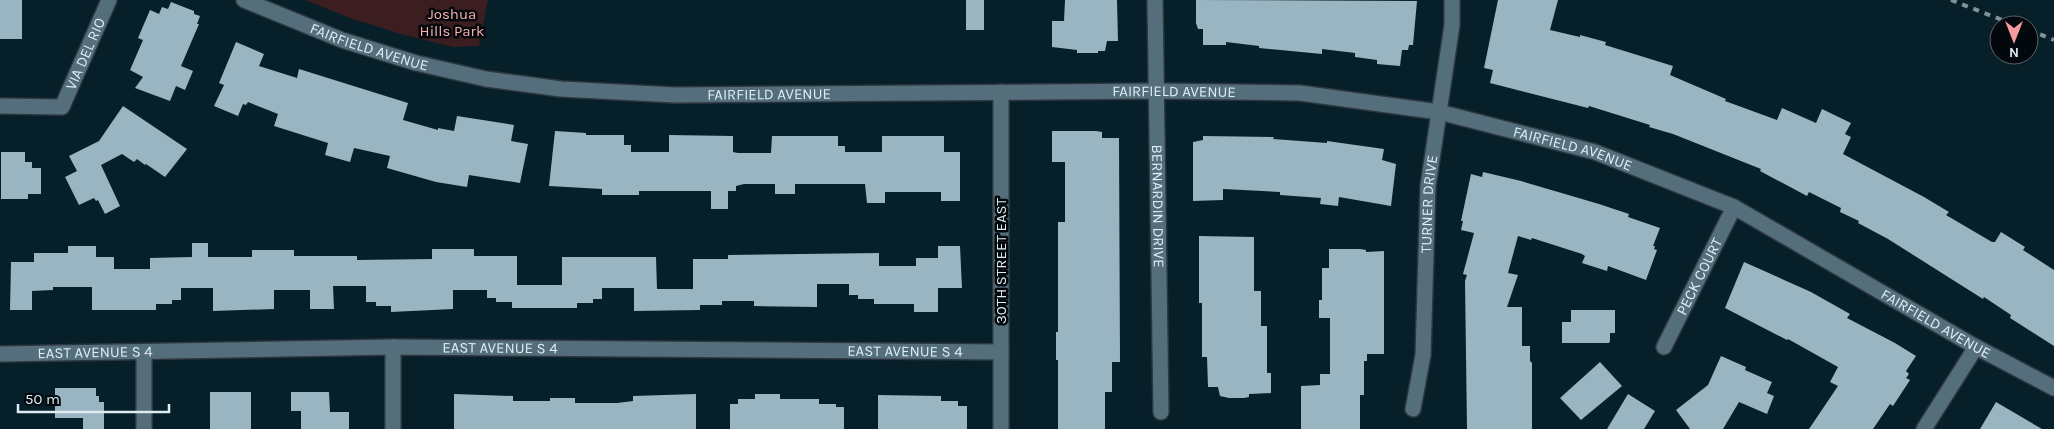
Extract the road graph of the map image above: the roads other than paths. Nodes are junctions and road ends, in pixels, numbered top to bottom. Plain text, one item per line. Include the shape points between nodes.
1 (109, 0) edge
2 (244, 0) edge
3 (1155, 0) edge
4 (1452, 0) edge
5 (1157, 91) junction
6 (1001, 92) junction
7 (0, 106) edge
8 (1438, 112) junction
9 (1734, 207) junction
10 (393, 347) junction
11 (1664, 347) dead end
12 (1976, 347) junction
13 (144, 352) junction
14 (1001, 352) junction
15 (0, 354) edge
16 (2054, 388) edge
17 (1413, 409) dead end
18 (1161, 412) dead end
19 (144, 429) edge
20 (393, 429) edge
21 (1000, 429) edge
22 (1924, 429) edge

1 - 7 street, VIA DEL RIO via 62,107
2 - 6 street, FAIRFIELD AVENUE via 342,40 486,80 552,88 674,95
3 - 5 street, BERNARDIN DRIVE
4 - 8 street, TURNER DRIVE via 1452,25
5 - 6 street, FAIRFIELD AVENUE
5 - 8 street, FAIRFIELD AVENUE via 1300,93
5 - 18 street, BERNARDIN DRIVE
6 - 14 street, 30TH STREET EAST
8 - 9 street, FAIRFIELD AVENUE via 1595,152
8 - 17 street, TURNER DRIVE via 1428,186 1423,355
9 - 11 street, PECK COURT
9 - 12 street, FAIRFIELD AVENUE
10 - 13 street, EAST AVENUE S 4
10 - 14 street, EAST AVENUE S 4
10 - 20 street
12 - 16 street, FAIRFIELD AVENUE
12 - 22 street
13 - 15 street, EAST AVENUE S 4
13 - 19 street
14 - 21 street, 30TH STREET EAST

